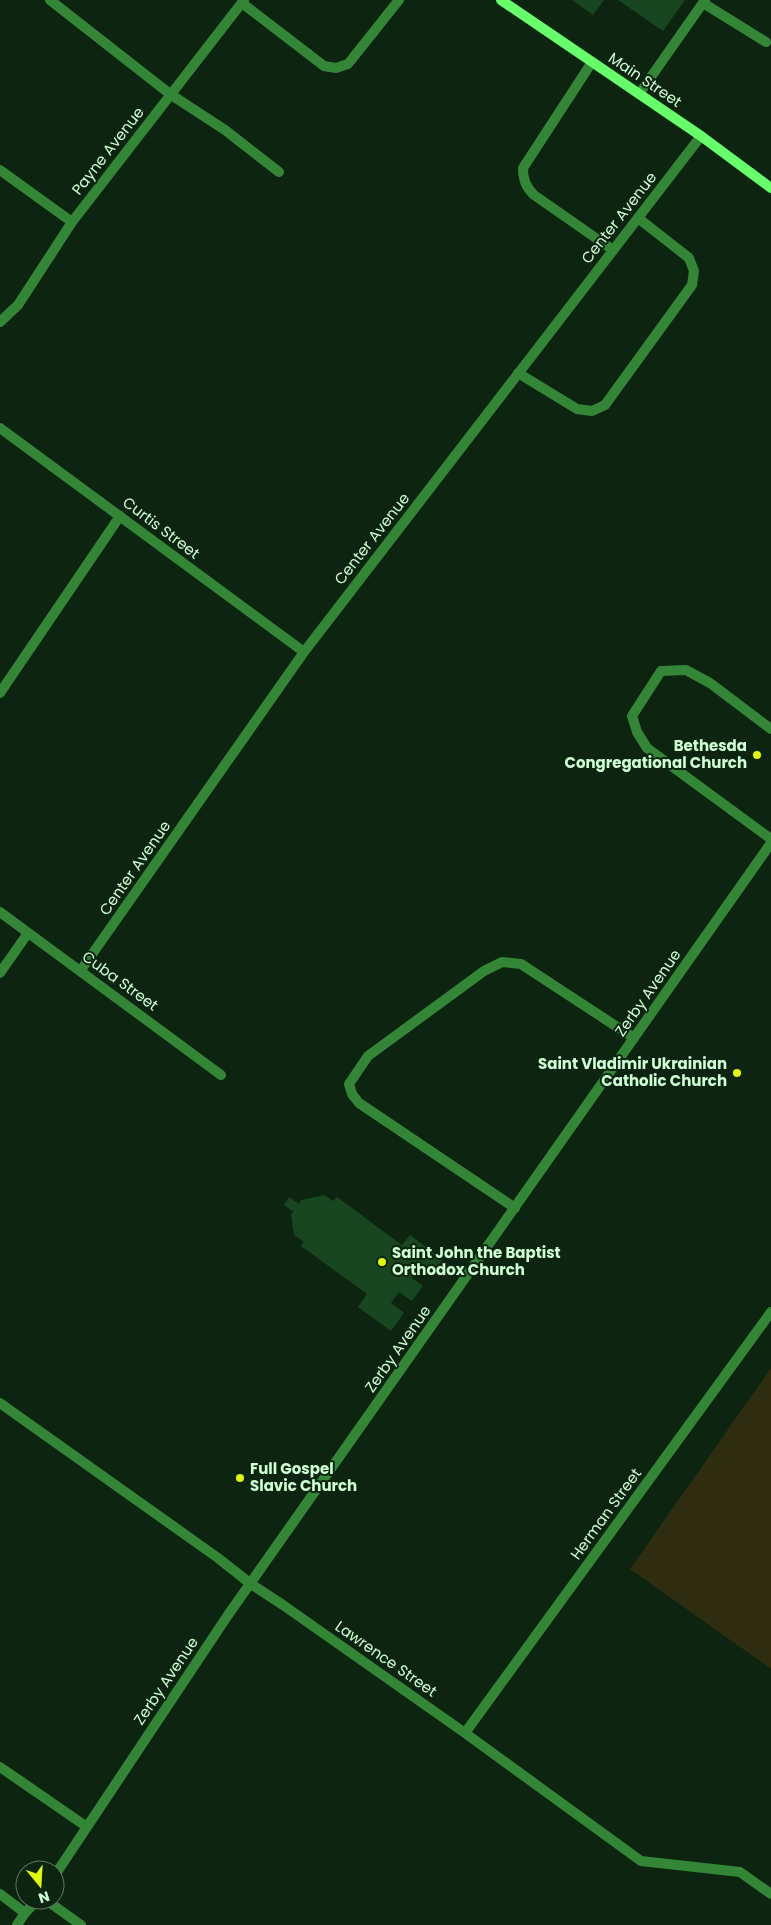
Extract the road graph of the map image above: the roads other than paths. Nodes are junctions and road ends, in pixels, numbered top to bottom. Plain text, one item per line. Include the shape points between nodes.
1 (50, 0) edge
2 (399, 0) edge
3 (500, 0) edge
4 (243, 1) edge
5 (704, 2) edge
6 (766, 42) dead end
7 (592, 62) junction
8 (170, 94) junction
9 (639, 94) junction
10 (701, 136) junction
11 (0, 170) edge
12 (279, 172) dead end
13 (771, 188) edge
14 (638, 218) junction
15 (72, 222) junction
16 (614, 250) junction
17 (0, 322) edge
18 (518, 374) junction
19 (0, 428) edge
20 (120, 516) junction
21 (304, 652) junction
22 (0, 693) edge
23 (771, 729) edge
24 (771, 839) edge
25 (771, 843) edge
26 (0, 912) edge
27 (28, 933) junction
28 (81, 970) junction
29 (0, 973) edge
30 (634, 1038) junction
31 (222, 1075) dead end
32 (515, 1208) junction
33 (771, 1312) edge
34 (0, 1403) edge
35 (251, 1584) junction
36 (465, 1733) junction
37 (0, 1767) edge
38 (87, 1827) junction
39 (65, 1860) edge
40 (0, 1894) edge
41 (771, 1894) edge
42 (28, 1910) edge
43 (60, 1910) edge
44 (25, 1913) junction
45 (17, 1925) edge
46 (81, 1925) edge

1 - 8 street
2 - 4 street via 348,64 336,68 324,66
3 - 7 street, Main Street
4 - 8 street, Payne Avenue
5 - 6 street
5 - 9 street
7 - 9 street, Main Street
7 - 16 street via 523,168 523,178 534,195
8 - 12 street via 225,130
8 - 15 street, Payne Avenue
9 - 10 street, Main Street
10 - 13 street, Main Street
10 - 14 street, Center Avenue
11 - 15 street
14 - 16 street, Center Avenue
14 - 18 street via 689,258 694,270 692,284 605,405 592,411 577,409
15 - 17 street, Payne Avenue via 18,305
16 - 18 street, Center Avenue
18 - 21 street, Center Avenue
19 - 20 street, Curtis Street
20 - 21 street, Curtis Street
20 - 22 street
21 - 28 street, Center Avenue
23 - 24 street via 686,670 660,671 632,716 647,748
25 - 30 street, Zerby Avenue
26 - 27 street, Cuba Street
27 - 28 street, Cuba Street
27 - 29 street
28 - 31 street, Cuba Street
30 - 32 street, Zerby Avenue
30 - 32 street via 521,964 502,962 484,971 368,1056 349,1084 359,1103
32 - 35 street, Zerby Avenue
33 - 36 street, Herman Street
34 - 35 street, Lawrence Street
35 - 36 street, Lawrence Street
35 - 38 street, Zerby Avenue
36 - 41 street, Lawrence Street via 641,1861 740,1872
37 - 38 street
38 - 39 street, Zerby Avenue
40 - 44 street
42 - 44 street
43 - 46 street
44 - 45 street

